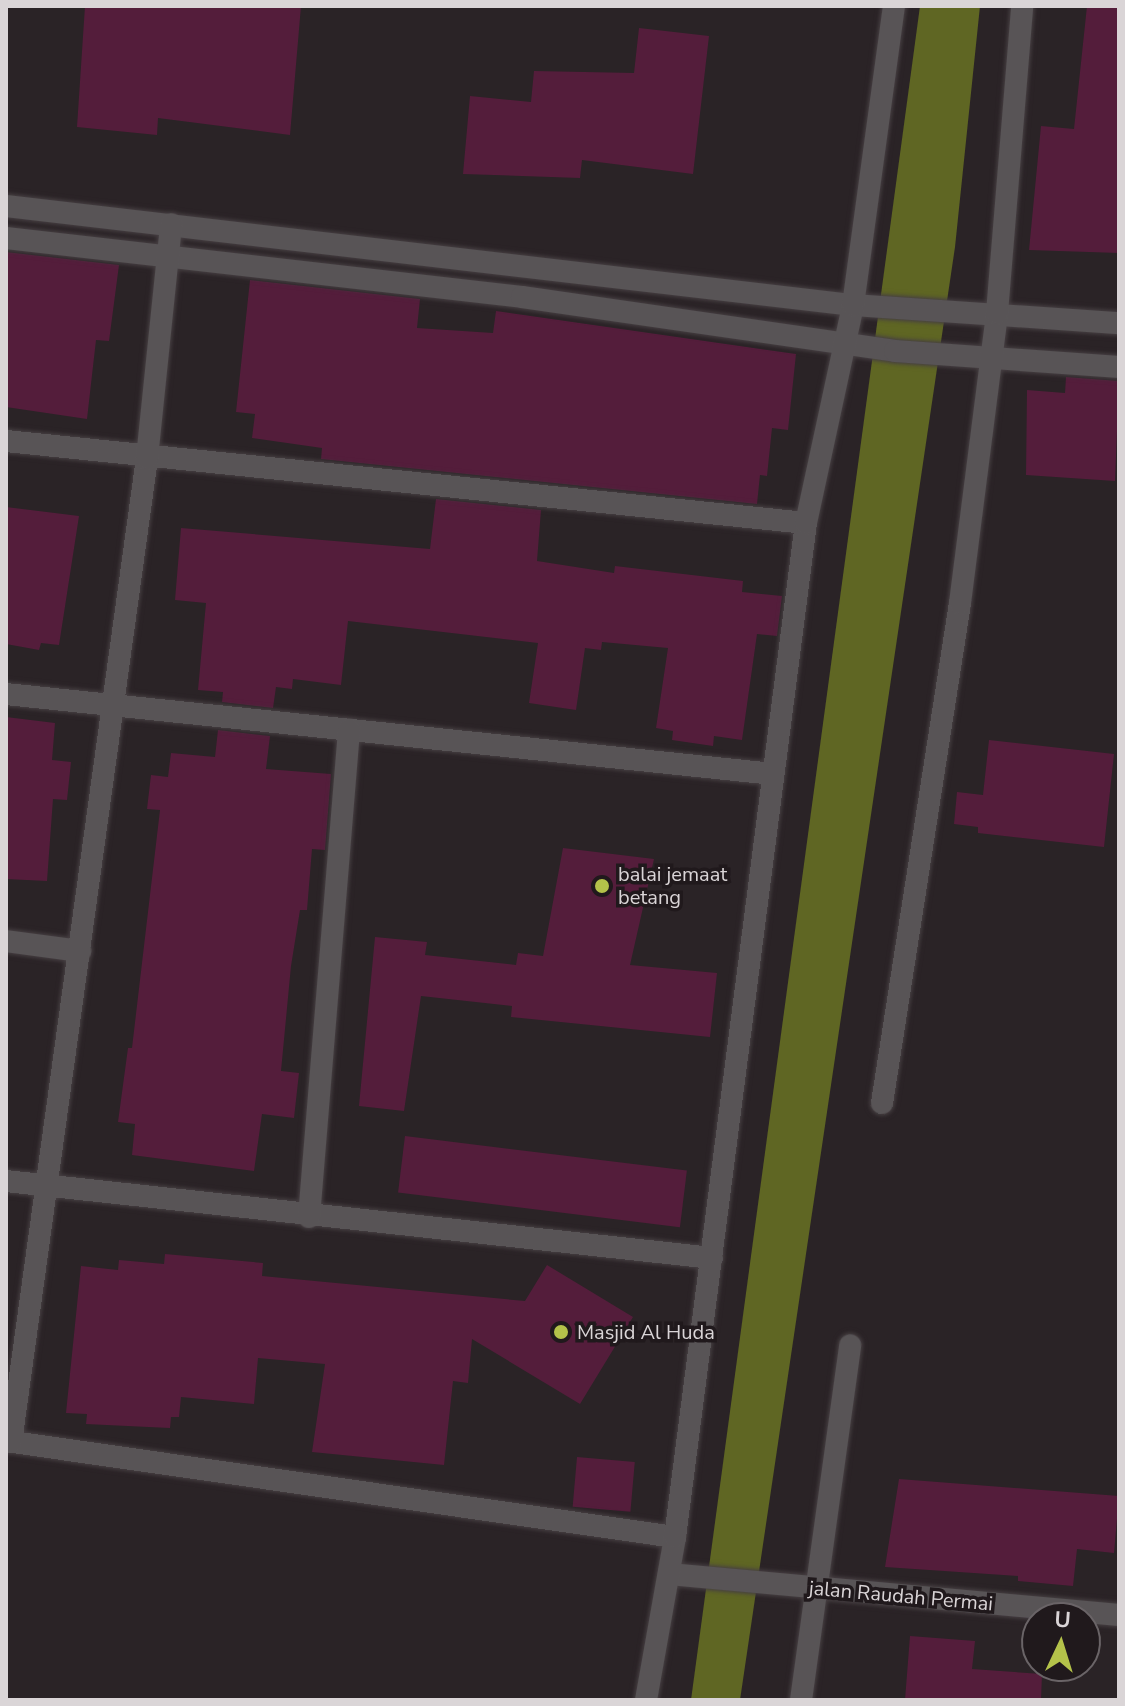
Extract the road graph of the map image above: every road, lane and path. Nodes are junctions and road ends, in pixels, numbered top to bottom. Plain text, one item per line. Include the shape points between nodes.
1 (894, 6) edge
2 (1022, 6) edge
3 (6, 206) edge
4 (171, 224) junction
5 (6, 238) edge
6 (167, 258) junction
7 (853, 305) junction
8 (997, 313) junction
9 (1119, 323) edge
10 (841, 341) junction
11 (990, 359) junction
12 (1119, 367) edge
13 (6, 441) edge
14 (147, 458) junction
15 (806, 523) junction
16 (6, 694) edge
17 (114, 707) junction
18 (349, 730) junction
19 (773, 774) junction
20 (6, 941) edge
21 (80, 951) junction
22 (882, 1103) dead end
23 (6, 1181) edge
24 (47, 1186) junction
25 (309, 1217) junction
26 (712, 1258) junction
27 (850, 1345) dead end
28 (8, 1441) edge
29 (675, 1537) junction
30 (669, 1574) junction
31 (819, 1589) junction
32 (1119, 1615) edge
33 (646, 1700) edge
34 (801, 1700) edge

1 - 7 street
2 - 8 street
3 - 4 street
4 - 6 street
4 - 7 street
5 - 6 street
6 - 10 street via 522,297
6 - 14 street
7 - 8 street
7 - 10 street
8 - 9 street
8 - 11 street
10 - 11 street
10 - 15 street
11 - 12 street
11 - 22 street via 960,603
13 - 14 street
14 - 15 street
14 - 17 street
15 - 19 street
16 - 17 street
17 - 18 street
17 - 21 street
18 - 19 street
18 - 25 street
19 - 26 street
20 - 21 street
21 - 24 street
23 - 24 street
24 - 25 street
24 - 28 street
25 - 26 street
26 - 29 street
27 - 31 street
28 - 29 street
29 - 30 street
30 - 31 street, jalan Raudah Permai
30 - 33 street
31 - 32 street, jalan Raudah Permai
31 - 34 street

